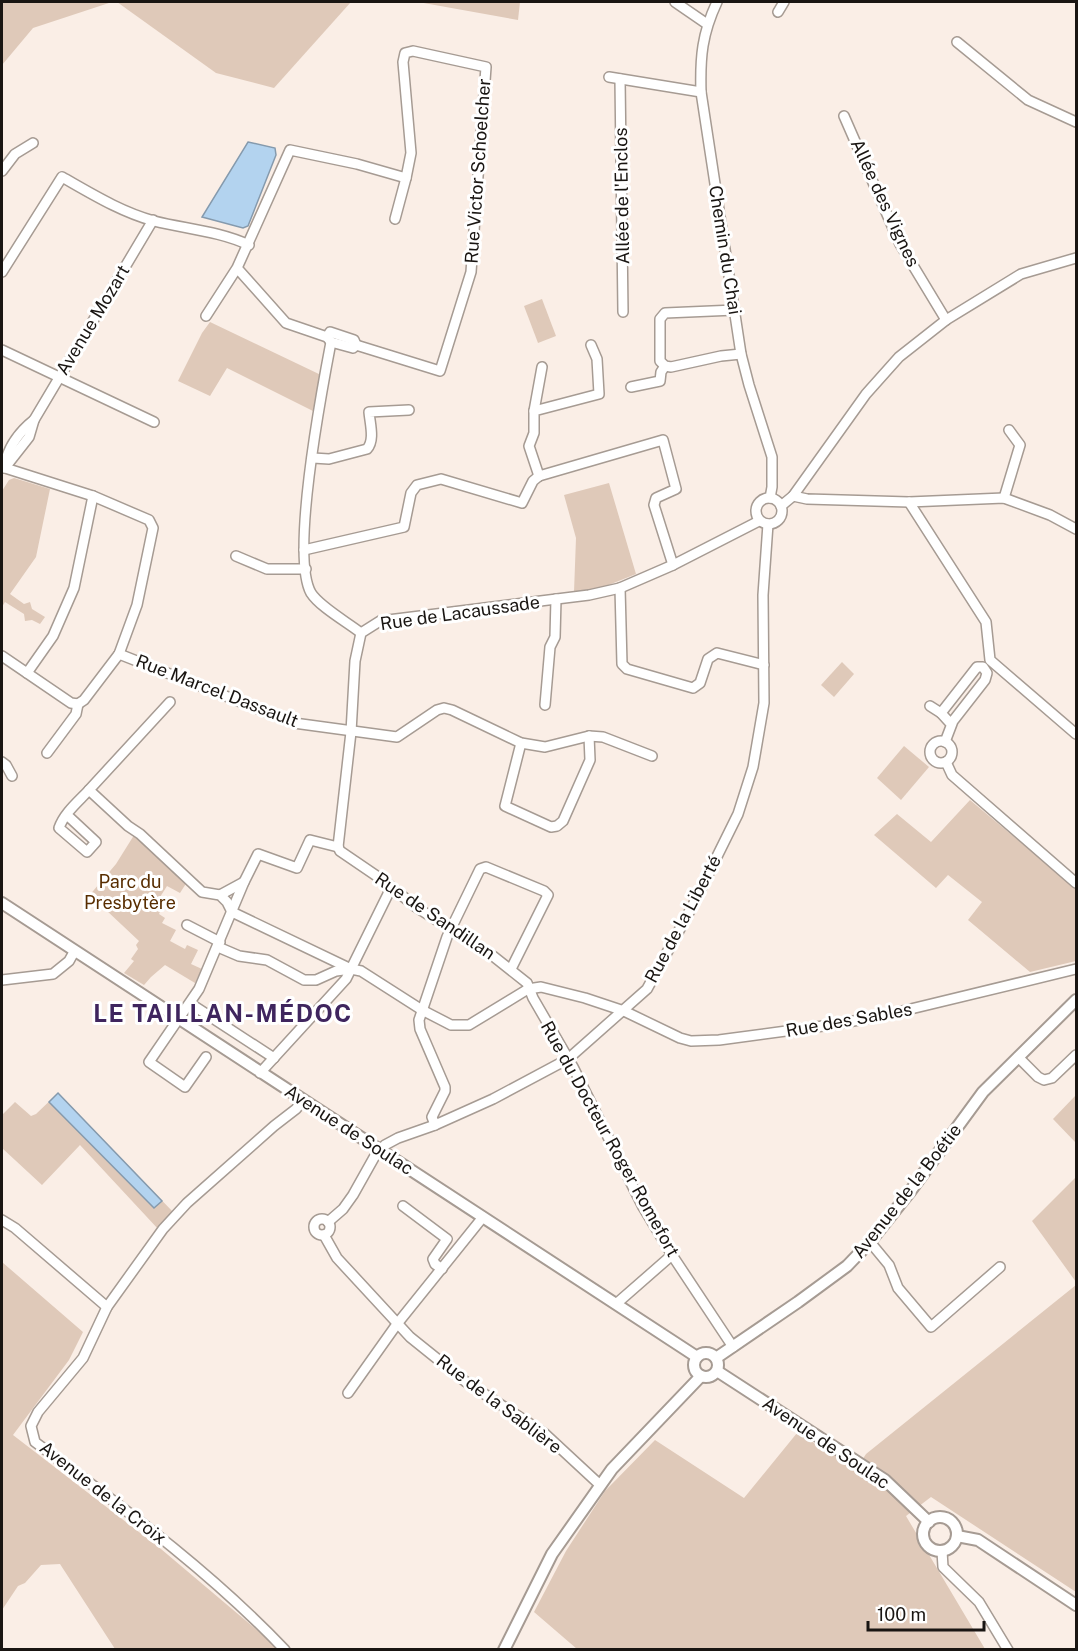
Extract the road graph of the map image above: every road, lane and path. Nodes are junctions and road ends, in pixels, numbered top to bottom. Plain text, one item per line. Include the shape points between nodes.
1 (675, 2) edge
2 (717, 2) edge
3 (784, 2) edge
4 (778, 12) dead end
5 (707, 24) junction
6 (957, 42) dead end
7 (609, 77) dead end
8 (620, 79) junction
9 (701, 92) junction
10 (844, 116) dead end
11 (1077, 122) edge
12 (33, 143) dead end
13 (2, 171) edge
14 (406, 178) junction
15 (395, 219) dead end
16 (153, 220) junction
17 (249, 245) junction
18 (1077, 258) edge
19 (237, 268) junction
20 (2, 272) edge
21 (735, 310) junction
22 (624, 312) dead end
23 (206, 316) dead end
24 (946, 320) junction
25 (329, 340) junction
26 (591, 345) dead end
27 (2, 350) edge
28 (741, 354) junction
29 (665, 366) junction
30 (542, 367) dead end
31 (59, 376) junction
32 (631, 387) dead end
33 (408, 410) dead end
34 (534, 411) junction
35 (154, 422) dead end
36 (1009, 430) dead end
37 (313, 458) junction
38 (2, 469) edge
39 (538, 476) junction
40 (93, 496) junction
41 (793, 496) junction
42 (770, 498) junction
43 (1004, 498) junction
44 (909, 502) junction
45 (781, 506) junction
46 (764, 522) junction
47 (1077, 529) edge
48 (304, 550) junction
49 (236, 556) dead end
50 (673, 565) junction
51 (306, 569) junction
52 (620, 588) junction
53 (556, 599) junction
54 (361, 633) junction
55 (119, 654) junction
56 (2, 656) edge
57 (764, 665) junction
58 (27, 673) junction
59 (170, 702) dead end
60 (78, 704) junction
61 (545, 705) dead end
62 (930, 706) dead end
63 (940, 713) junction
64 (951, 724) junction
65 (351, 732) junction
66 (1077, 734) edge
67 (589, 736) junction
68 (945, 742) junction
69 (521, 743) junction
70 (47, 753) dead end
71 (652, 756) dead end
72 (2, 762) edge
73 (946, 762) junction
74 (12, 776) dead end
75 (89, 790) junction
76 (66, 815) dead end
77 (338, 847) junction
78 (244, 882) junction
79 (1077, 883) edge
80 (390, 888) junction
81 (220, 895) junction
82 (2, 903) edge
83 (232, 912) junction
84 (187, 924) dead end
85 (450, 929) junction
86 (219, 944) junction
87 (74, 951) junction
88 (351, 969) junction
89 (511, 969) junction
90 (1077, 969) edge
91 (2, 980) edge
92 (528, 989) junction
93 (1077, 1000) edge
94 (191, 1004) junction
95 (422, 1010) junction
96 (624, 1011) junction
97 (180, 1020) junction
98 (1077, 1055) edge
99 (206, 1057) dead end
100 (274, 1058) junction
101 (1018, 1058) junction
102 (568, 1059) junction
103 (260, 1073) junction
104 (303, 1100) junction
105 (435, 1125) junction
106 (380, 1150) junction
107 (403, 1206) dead end
108 (483, 1217) junction
109 (2, 1220) edge
110 (324, 1235) joint
111 (870, 1242) junction
112 (672, 1255) junction
113 (1000, 1267) dead end
114 (442, 1269) junction
115 (616, 1304) junction
116 (107, 1307) junction
117 (397, 1324) junction
118 (733, 1347) junction
119 (697, 1357) junction
120 (716, 1358) junction
121 (717, 1371) junction
122 (701, 1376) junction
123 (348, 1393) dead end
124 (599, 1484) junction
125 (929, 1522) junction
126 (957, 1536) junction
127 (942, 1551) junction
128 (1077, 1605) edge
129 (285, 1650) edge
130 (504, 1650) edge
131 (1008, 1650) edge

1 - 5 street
2 - 5 street, Chemin du Chai
3 - 4 street
5 - 9 street, Chemin du Chai via 700,59
6 - 11 street via 1028,100
7 - 8 street
8 - 9 street
8 - 22 street, Allée de l'Enclos
9 - 21 street, Chemin du Chai
10 - 24 street, Allée des Vignes via 900,244
12 - 13 street via 15,153
14 - 15 street, Rue Victor Schoelcher
14 - 17 street via 290,150
14 - 25 street, Rue Victor Schoelcher via 411,153 405,53 413,51 486,67 471,272 440,371
16 - 17 street via 233,237
16 - 20 street via 123,211 62,177
16 - 31 street, Avenue Mozart
17 - 19 street
18 - 24 street via 1021,274
19 - 23 street
19 - 25 street via 286,323
21 - 28 street, Chemin du Chai
21 - 29 street via 662,315 660,361
24 - 41 street via 899,357 866,394
25 - 37 street
26 - 34 street via 597,359 599,394
27 - 31 street
28 - 29 street
28 - 42 street, Chemin du Chai via 772,457
29 - 32 street via 660,381
30 - 34 street
31 - 35 street
31 - 38 street, Avenue Mozart via 34,420 29,437
33 - 37 street via 369,412 371,441 367,449 329,459
34 - 39 street via 530,446
36 - 43 street via 1020,445
37 - 48 street
38 - 40 street
39 - 48 street via 522,503 441,479 417,485 411,494 404,527
39 - 50 street via 663,440 676,489 656,498 654,505
40 - 55 street via 149,520 153,528 137,605
40 - 58 street via 74,588 53,636
41 - 44 street
41 - 45 street
42 - 45 street
42 - 46 street via 761,500 757,506 756,515
43 - 44 street
43 - 47 street
44 - 66 street via 986,621 990,660
45 - 46 street via 779,520
46 - 50 street, Rue de Lacaussade
46 - 57 street, Rue de la Liberté
48 - 51 street
49 - 51 street via 267,569
50 - 52 street, Rue de Lacaussade
51 - 54 street via 317,600
52 - 53 street, Rue de Lacaussade
52 - 57 street via 622,664 627,669 693,688 700,683 708,658 717,653
53 - 54 street, Rue de Lacaussade via 380,621
53 - 61 street
54 - 65 street, Rue de Lacaussade via 355,661
55 - 60 street
55 - 65 street, Rue Marcel Dassault via 294,723
56 - 58 street
57 - 96 street, Rue de la Liberté via 764,703 753,767 738,814 647,989
58 - 60 street
59 - 75 street
60 - 70 street via 76,714
62 - 63 street
63 - 64 street
63 - 64 street via 977,668 986,669 984,680
64 - 68 street
65 - 69 street, Rue Marcel Dassault via 397,738 444,708
65 - 77 street, Rue de Lacaussade
67 - 69 street via 544,747
67 - 69 street via 590,760 563,821 551,827 505,806
67 - 71 street via 603,737
68 - 73 street via 953,753
68 - 73 street via 937,742 931,753 937,762
72 - 74 street
73 - 79 street via 952,775
75 - 76 street
75 - 81 street via 202,892
77 - 78 street via 310,840 297,868 258,854
77 - 80 street, Rue de Sandillan
78 - 81 street
78 - 83 street
80 - 85 street, Rue de Sandillan
80 - 88 street
81 - 83 street
82 - 87 main road, Avenue de Soulac
83 - 86 street
83 - 88 street
84 - 86 street
85 - 89 street, Rue de Sandillan
85 - 89 street via 480,869 491,868 544,891 548,895
85 - 95 street
86 - 88 street via 239,956 267,960 304,980
86 - 94 street
87 - 91 street via 54,974
87 - 97 main road, Avenue de Soulac
88 - 95 street via 361,971
88 - 100 street via 332,997
89 - 92 street, Rue de Sandillan via 527,983
90 - 96 street, Rue des Sables via 894,1013 719,1040 680,1038
92 - 95 street via 469,1025 451,1025
92 - 96 street, Rue des Sables via 541,987
92 - 102 street, Rue du Docteur Roger Romefort
93 - 101 main road, Avenue de la Boétie
94 - 97 street
94 - 100 street
95 - 105 street via 420,1029 446,1091 432,1117
96 - 102 street, Rue de la Liberté
97 - 99 street via 149,1062 185,1087
97 - 103 main road, Avenue de Soulac
98 - 101 street via 1052,1078 1044,1080
100 - 103 street
101 - 111 main road, Avenue de la Boétie via 984,1092
102 - 105 street, Rue de la Liberté
102 - 112 street, Rue du Docteur Roger Romefort via 643,1207
103 - 104 main road, Avenue de Soulac
104 - 106 main road, Avenue de Soulac
104 - 116 street, Avenue de la Croix via 188,1203 157,1237
105 - 106 street, Rue de la Liberté via 398,1138
106 - 108 main road, Avenue de Soulac
106 - 110 street, Rue de la Liberté via 343,1209 328,1222 330,1229
107 - 114 street via 447,1239 433,1258
108 - 114 street
108 - 115 main road, Avenue de Soulac
109 - 116 street
110 - 117 street, Rue de la Sablière via 337,1258
111 - 113 street via 890,1264 898,1288 931,1327
111 - 118 main road, Avenue de la Boétie via 847,1266
112 - 115 street
112 - 118 street, Rue du Docteur Roger Romefort
114 - 117 street
115 - 119 main road, Avenue de Soulac
116 - 129 street, Avenue de la Croix via 83,1358 38,1412 31,1426 35,1442 162,1537
117 - 123 street
117 - 124 street, Rue de la Sablière via 466,1382 544,1433
118 - 120 main road, Avenue de la Boétie
119 - 120 main road via 708,1353
119 - 122 main road via 694,1369
120 - 121 main road
121 - 122 main road via 709,1377
121 - 125 main road, Avenue de Soulac via 885,1480
122 - 124 main road
124 - 130 main road via 552,1554
125 - 126 main road via 937,1518 950,1520
125 - 127 main road via 924,1539 929,1547
126 - 127 main road via 954,1545
126 - 128 main road via 978,1540
127 - 131 street via 943,1567 979,1602

